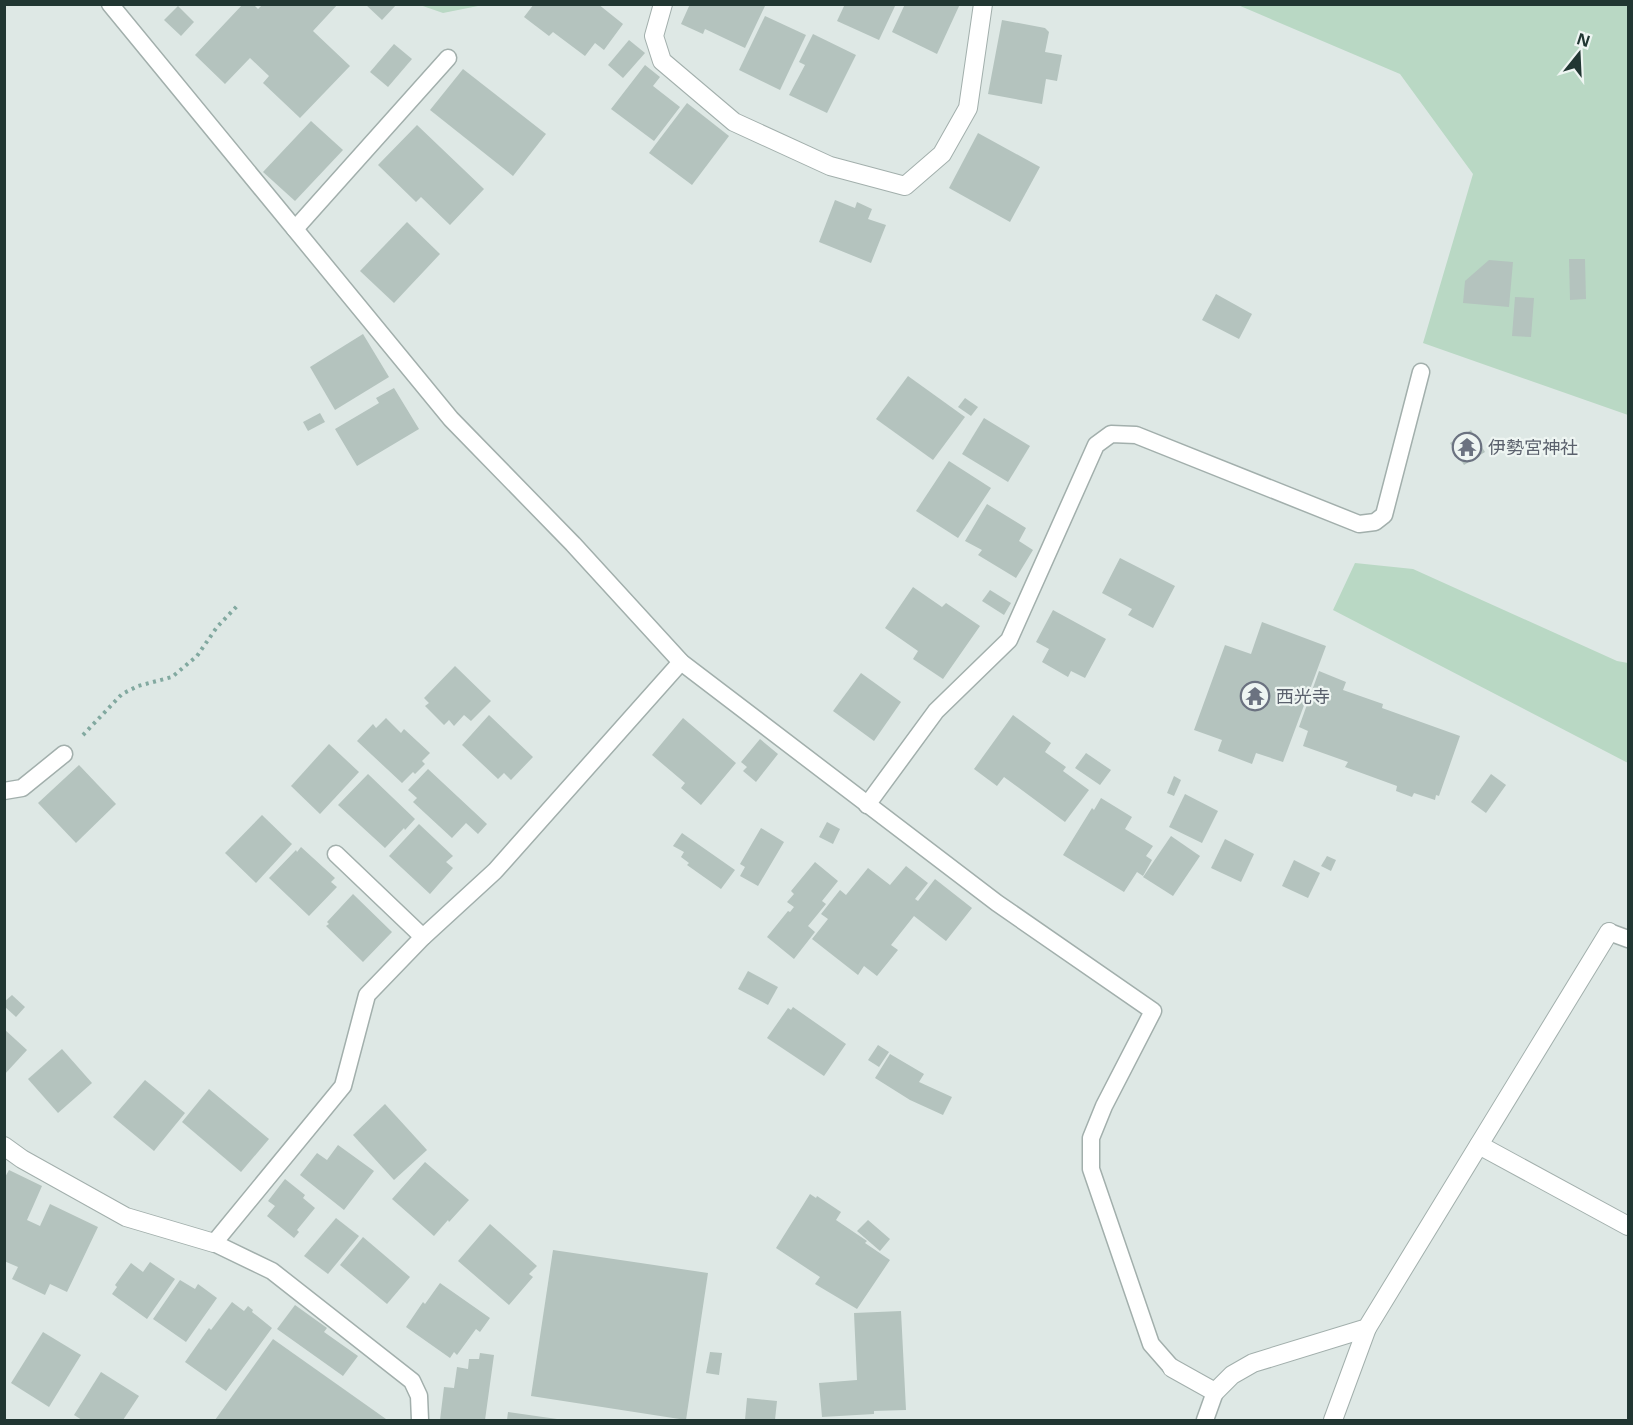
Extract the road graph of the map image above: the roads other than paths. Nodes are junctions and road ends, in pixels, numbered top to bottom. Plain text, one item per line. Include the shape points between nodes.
1 (110, 4) edge
2 (663, 4) edge
3 (983, 4) edge
4 (448, 57) dead end
5 (295, 229) junction
6 (1421, 372) dead end
7 (681, 662) junction
8 (63, 754) road end
9 (4, 790) edge
10 (867, 805) junction
11 (336, 854) dead end
12 (1609, 932) joint
13 (423, 937) junction
14 (1629, 939) edge
15 (1479, 1145) junction
16 (4, 1146) edge
17 (1629, 1226) edge
18 (214, 1243) junction
19 (1367, 1328) junction
20 (1172, 1368) joint
21 (1215, 1392) junction
22 (420, 1420) edge
23 (1204, 1420) edge
24 (1333, 1420) edge

1 - 5 lane
2 - 3 street via 654,36 662,61 734,122 830,166 905,186 942,154 968,108
4 - 5 lane
5 - 7 lane via 451,419
6 - 10 lane via 1384,515 1375,522 1359,524 1136,435 1111,434 1096,445 1009,640 936,711
7 - 10 lane
7 - 13 lane via 495,871
8 - 9 lane via 22,788
10 - 20 lane via 997,903 1153,1011 1090,1138 1091,1169 1151,1344
11 - 13 lane
12 - 14 lane
12 - 15 street
13 - 18 lane via 367,995 343,1086
15 - 17 street
15 - 19 street
16 - 18 street via 126,1217
18 - 22 lane via 272,1271 412,1381 419,1396
19 - 21 street via 1253,1363 1232,1375
19 - 24 street
20 - 21 street
21 - 23 lane

